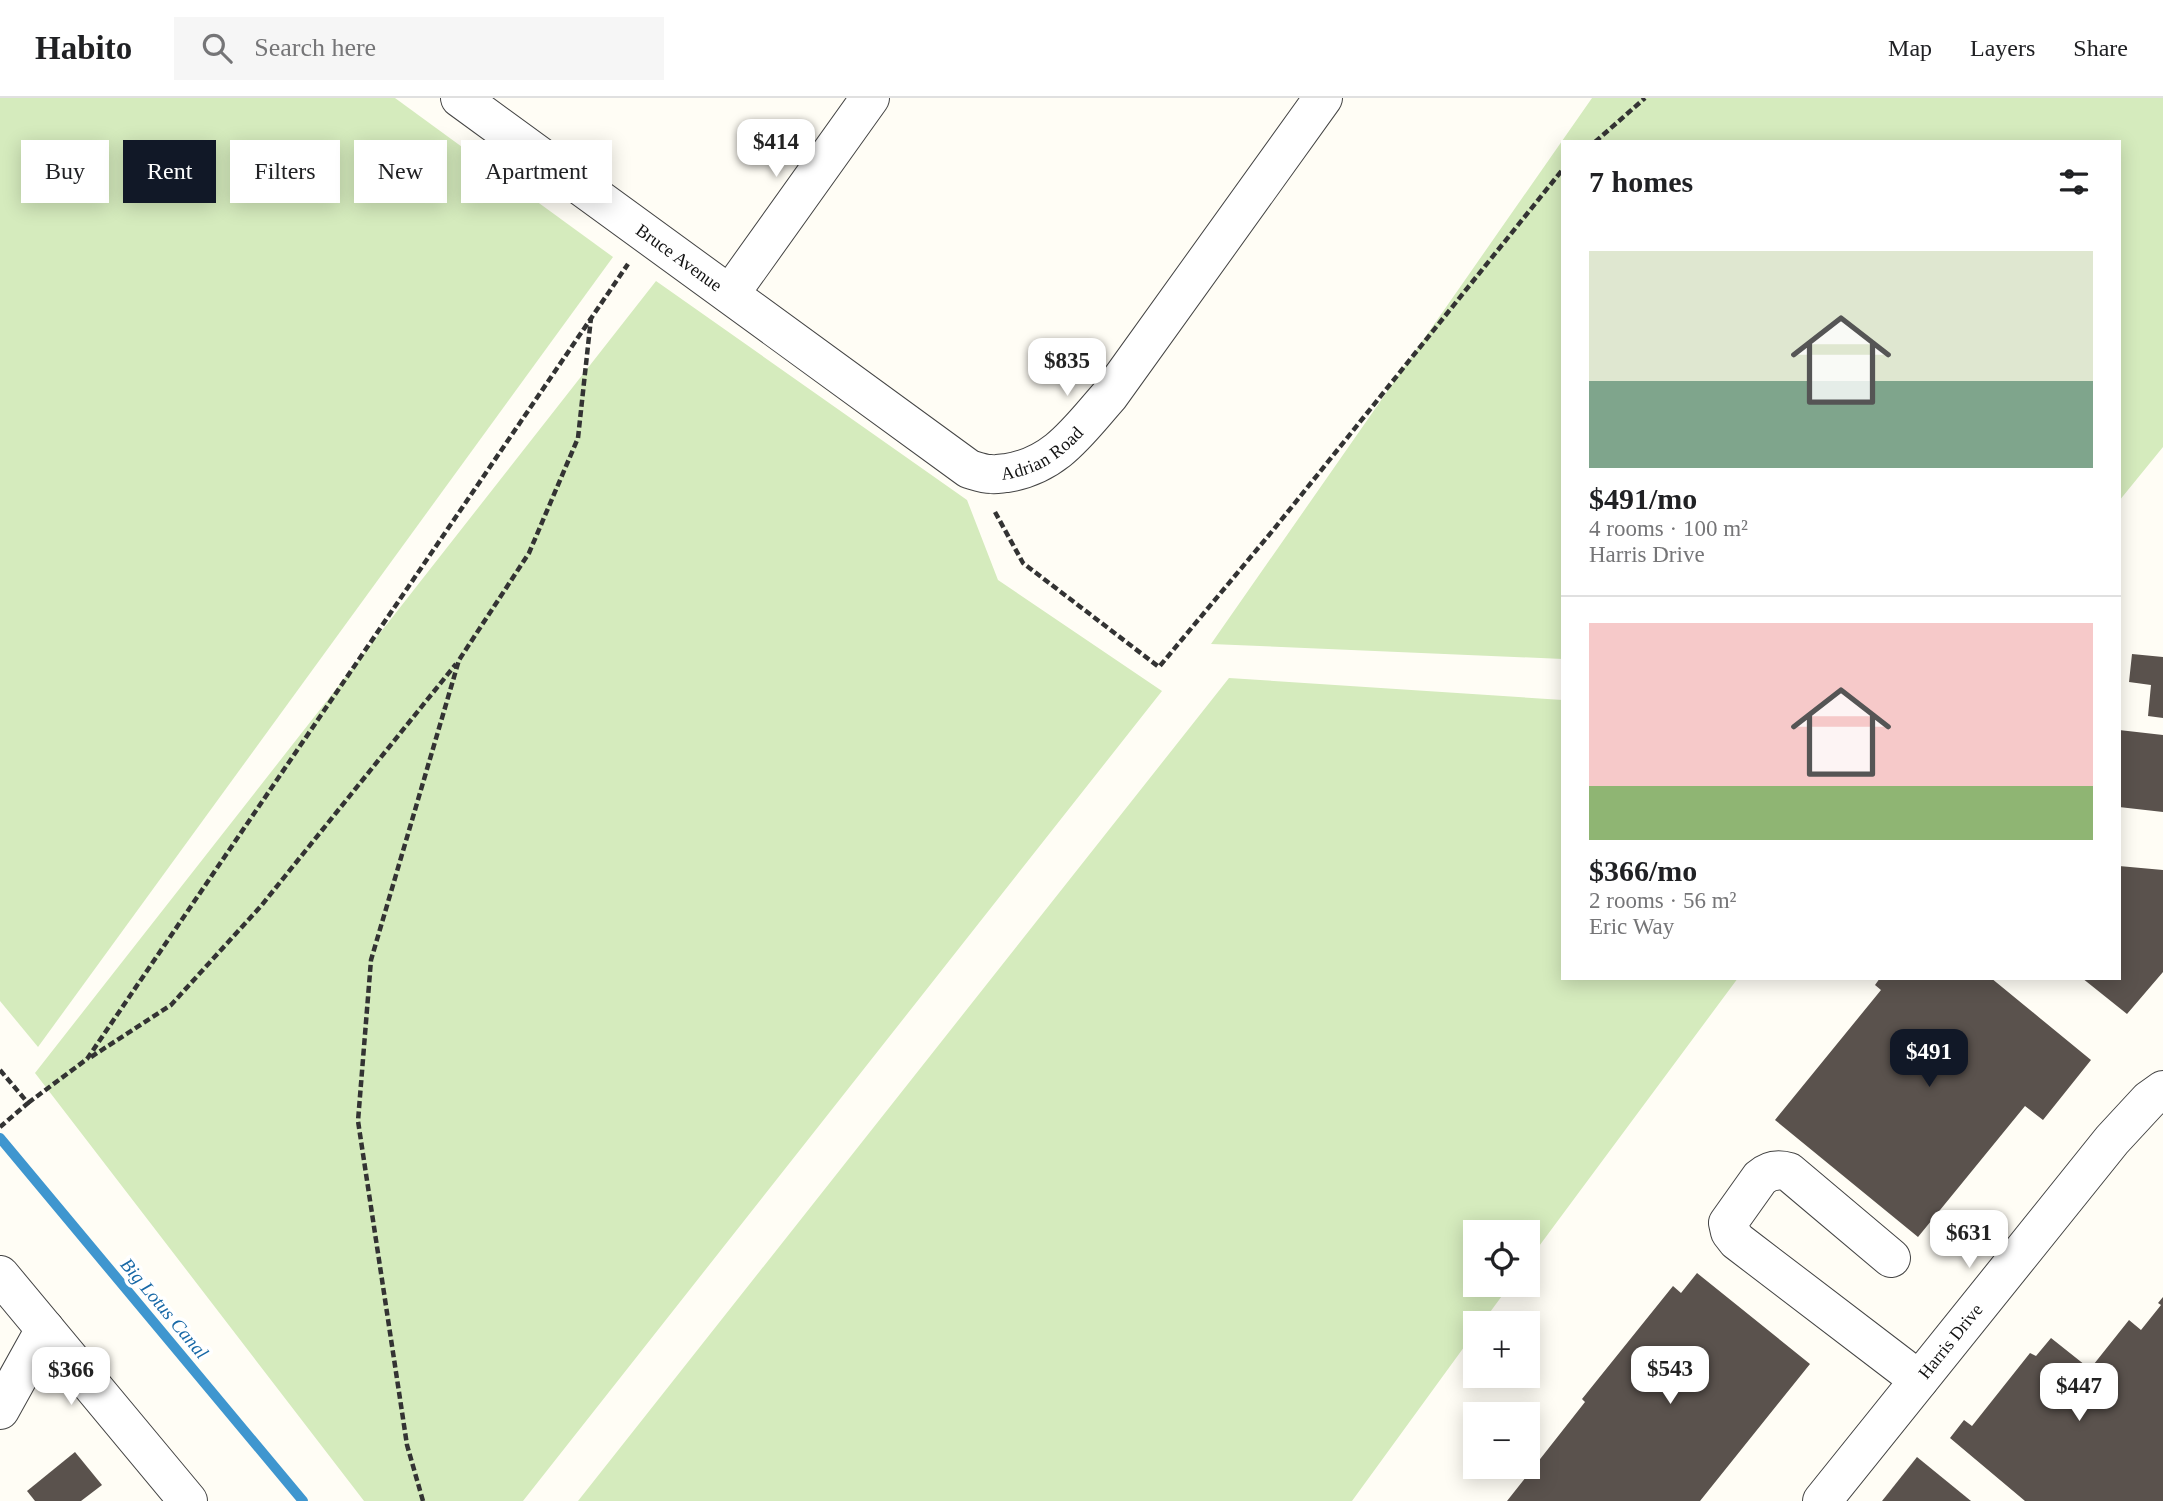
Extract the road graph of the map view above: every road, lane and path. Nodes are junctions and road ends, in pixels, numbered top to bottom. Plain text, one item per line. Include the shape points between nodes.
1 (460, 98) edge
2 (870, 98) edge
3 (1323, 98) edge
4 (1645, 98) edge
5 (1597, 140) edge
6 (1561, 172) edge
7 (648, 235) junction
8 (730, 294) junction
9 (591, 318) junction
10 (969, 469) junction
11 (459, 660) junction
12 (87, 1059) junction
13 (0, 1070) edge
14 (2163, 1090) edge
15 (28, 1102) junction
16 (0, 1127) edge
17 (1891, 1258) dead end
18 (0, 1275) edge
19 (45, 1329) junction
20 (1919, 1380) junction
21 (0, 1410) edge
22 (188, 1501) edge
23 (423, 1501) edge
24 (1822, 1501) edge

1 - 7 street, Bruce Avenue
2 - 8 street
3 - 10 street, Adrian Road via 1109,396 1077,432 1041,464 992,475
4 - 5 path
6 - 10 path via 1158,667 1023,563
7 - 8 street, Bruce Avenue
7 - 9 path
8 - 10 street, Adrian Road
9 - 11 path via 578,438 529,552
9 - 12 path
11 - 12 path via 261,906 171,1005
11 - 23 path via 371,960 358,1121 407,1445
12 - 15 path
13 - 15 path
14 - 20 street, Harris Drive via 2112,1140
15 - 16 path
17 - 20 street via 1782,1170 1760,1178 1728,1223 1737,1241
18 - 19 street
19 - 21 street
19 - 22 street
20 - 24 street, Harris Drive

